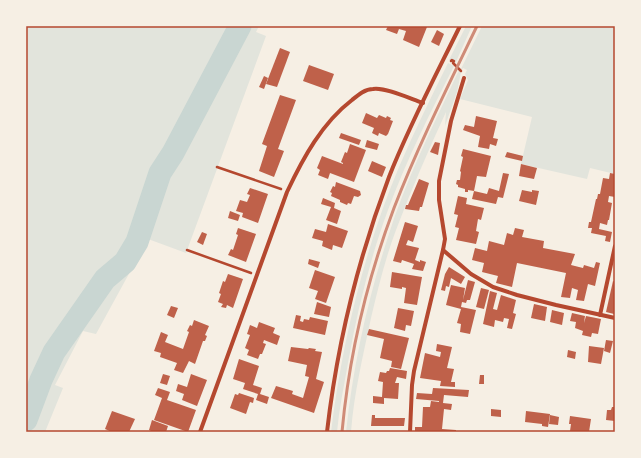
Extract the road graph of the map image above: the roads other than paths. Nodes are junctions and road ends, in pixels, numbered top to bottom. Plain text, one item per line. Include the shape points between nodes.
1 (460, 26) edge
2 (464, 78) dead end
3 (423, 103) junction
4 (615, 246) edge
5 (444, 250) junction
6 (600, 315) junction
7 (615, 318) edge
8 (200, 432) edge
9 (327, 432) edge
10 (410, 432) edge

1 - 3 street
2 - 5 street via 451,121 439,181
3 - 8 street via 378,88 371,89 358,95 322,130 287,192
3 - 9 street via 390,176 362,261 338,354
4 - 6 street
5 - 6 street via 470,274 493,287
5 - 10 street via 414,371
6 - 7 street

